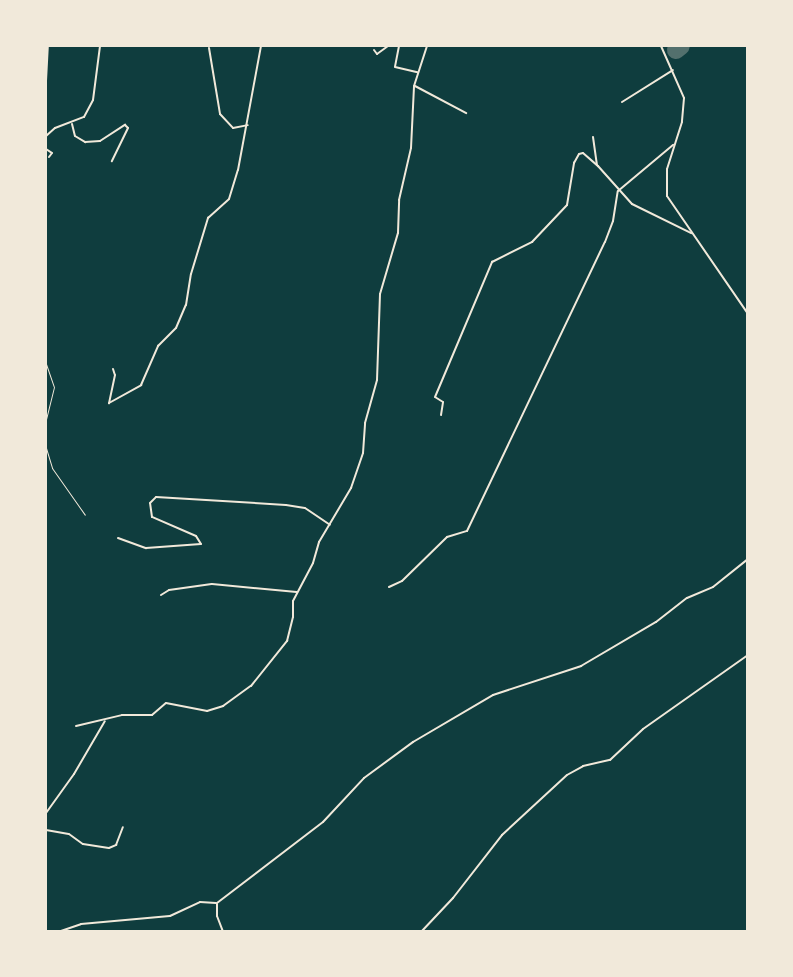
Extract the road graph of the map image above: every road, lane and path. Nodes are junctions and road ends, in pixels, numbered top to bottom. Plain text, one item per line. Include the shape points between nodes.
1 (48, 46) edge
2 (100, 46) edge
3 (261, 46) edge
4 (388, 46) edge
5 (399, 46) edge
6 (427, 46) edge
7 (662, 46) edge
8 (209, 48) dead end
9 (374, 50) dead end
10 (673, 70) junction
11 (418, 72) junction
12 (46, 82) edge
13 (414, 86) junction
14 (622, 102) dead end
15 (466, 113) dead end
16 (72, 122) junction
17 (249, 125) junction
18 (46, 136) edge
19 (593, 137) dead end
20 (674, 145) junction
21 (46, 149) edge
22 (49, 157) dead end
23 (112, 161) dead end
24 (598, 166) junction
25 (620, 188) junction
26 (691, 233) junction
27 (747, 314) edge
28 (46, 364) edge
29 (113, 369) dead end
30 (440, 415) dead end
31 (46, 419) edge
32 (46, 448) edge
33 (85, 514) dead end
34 (330, 525) junction
35 (118, 538) dead end
36 (747, 559) edge
37 (389, 587) dead end
38 (298, 593) junction
39 (161, 596) dead end
40 (747, 655) edge
41 (105, 721) junction
42 (76, 726) dead end
43 (46, 813) edge
44 (123, 827) dead end
45 (46, 830) edge
46 (217, 903) junction
47 (58, 932) edge
48 (223, 932) edge
49 (421, 932) edge

1 - 12 street
2 - 16 street via 93,100 84,117
3 - 17 street
4 - 9 street via 377,54
5 - 11 street via 395,67
6 - 11 street
7 - 10 street
8 - 17 street via 220,114 230,127
10 - 14 street
10 - 20 street via 682,89 684,110
11 - 13 street
13 - 15 street
13 - 34 street via 411,148 401,187 398,233 379,304 377,380 365,423 363,453 351,488
16 - 18 street
16 - 23 street via 75,136 85,142 100,141 125,125 128,128
17 - 29 street via 229,199 208,218 176,328 158,346 141,384 109,403
19 - 24 street
20 - 25 street
20 - 26 street via 666,187 670,203
21 - 22 street via 52,153
24 - 25 street
24 - 30 street via 579,154 567,205 532,242 492,262 435,397 443,402
25 - 26 street via 632,204
25 - 37 street via 613,222 590,278 467,531 444,539 402,581
26 - 27 street
28 - 31 path via 54,387
32 - 33 path via 54,470
34 - 35 street via 305,508 235,499 156,497 150,503 152,517 195,536 201,544 146,548
34 - 38 street
36 - 46 street via 713,587 687,598 581,666 493,695 413,742 364,778 323,822
38 - 39 street via 212,584 169,590
38 - 41 street via 287,641 238,698 207,711 170,703 152,715 122,715
40 - 49 street via 643,729 610,760 567,775 502,835
41 - 42 street
41 - 43 street
44 - 45 street via 116,845 98,849 69,834
46 - 47 street via 200,902 170,916 101,921
46 - 48 street

